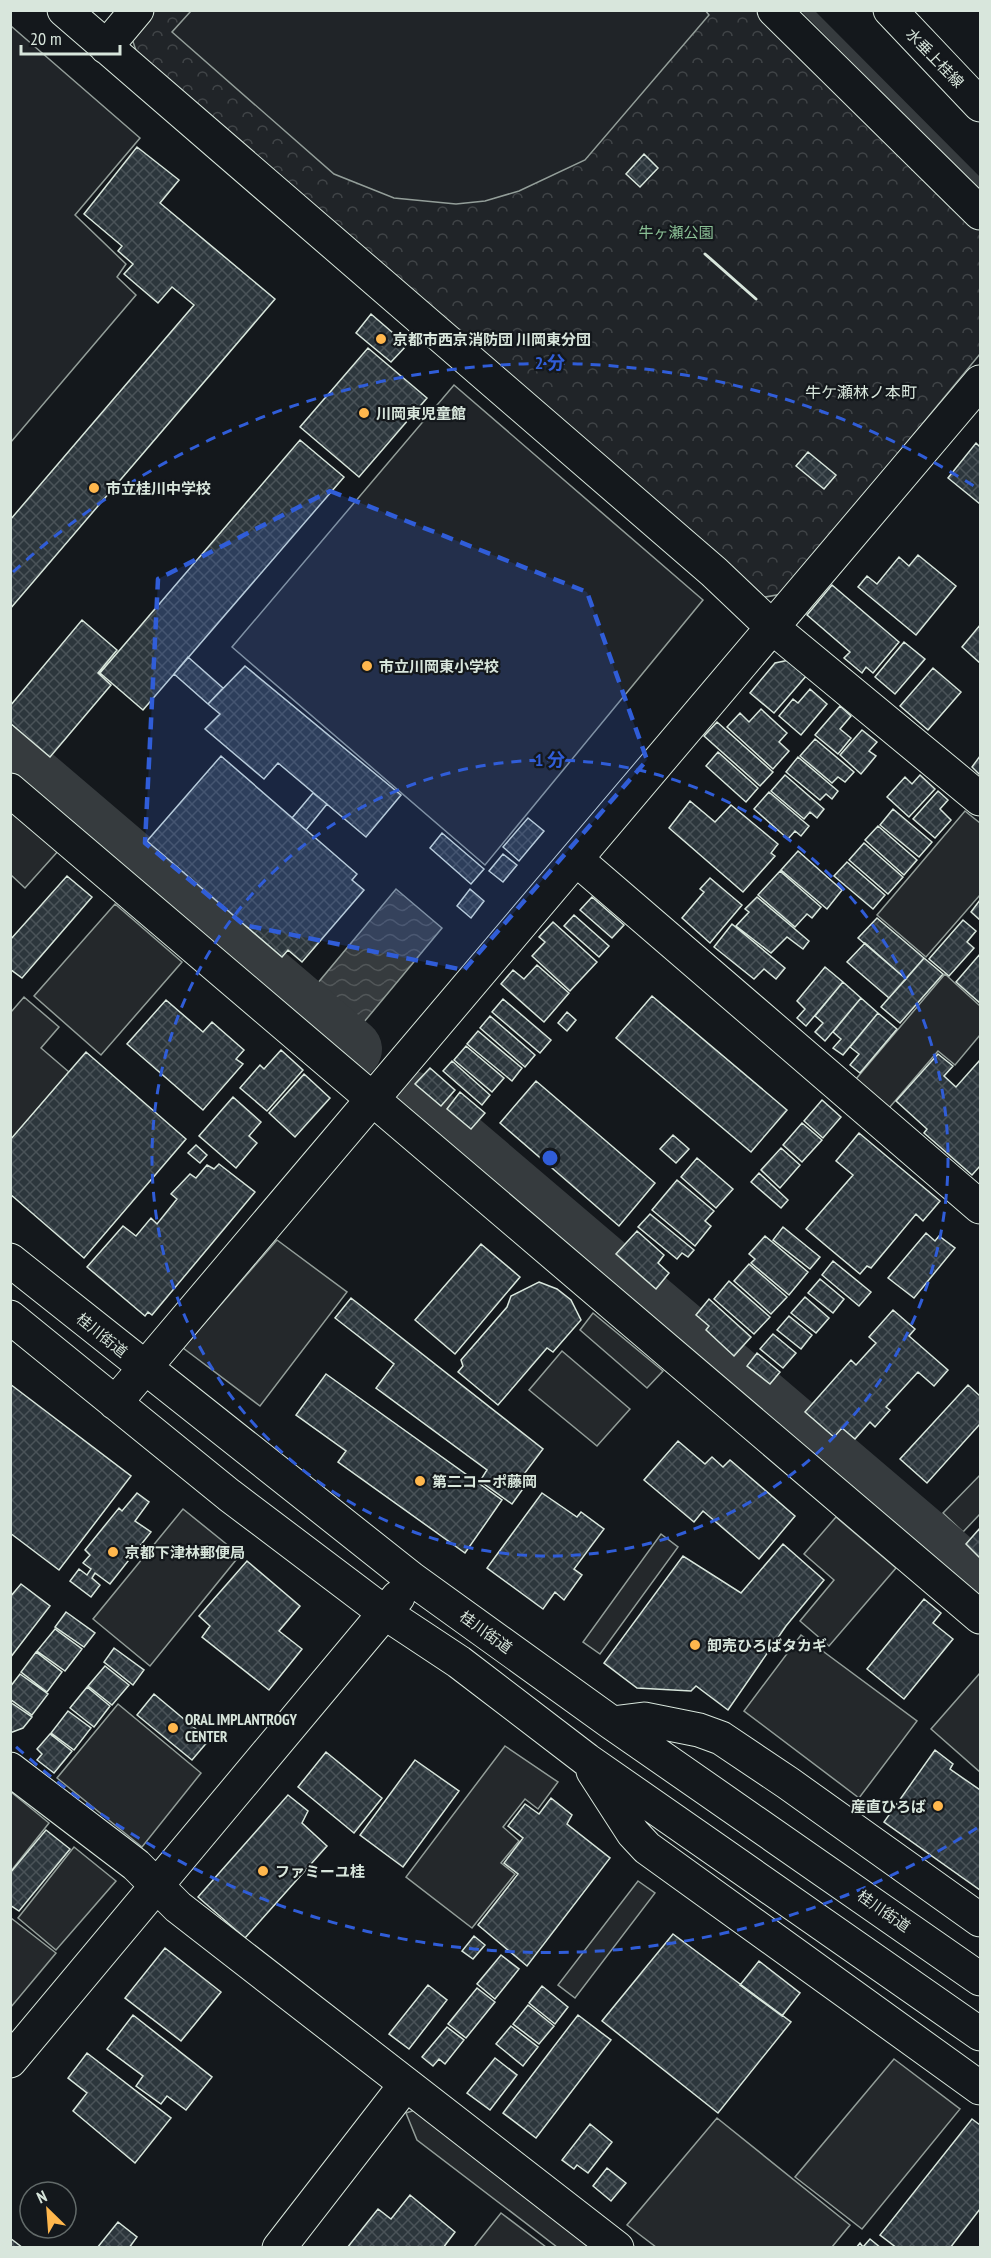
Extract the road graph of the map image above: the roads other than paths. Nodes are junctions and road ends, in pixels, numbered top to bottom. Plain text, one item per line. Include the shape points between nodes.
1 (64, 10) edge
2 (137, 10) edge
3 (774, 10) edge
4 (890, 10) edge
5 (106, 47) junction
6 (981, 105) edge
7 (981, 213) edge
8 (981, 382) edge
9 (773, 627) junction
10 (10, 790) edge
11 (981, 799) edge
12 (576, 859) junction
13 (372, 1100) junction
14 (981, 1207) edge
15 (10, 1260) edge
16 (10, 1317) edge
17 (144, 1369) junction
18 (115, 1403) junction
19 (412, 1578) junction
20 (385, 1613) junction
21 (981, 1617) edge
22 (612, 1724) junction
23 (587, 1760) junction
24 (10, 1769) edge
25 (158, 1884) junction
26 (981, 1920) edge
27 (981, 1979) edge
28 (981, 2034) edge
29 (10, 2061) edge
30 (406, 2084) junction
31 (981, 2088) edge
32 (279, 2247) edge
33 (617, 2247) edge

1 - 5 street
2 - 5 street
3 - 7 street
4 - 6 street, 水垂上桂線
5 - 9 street
8 - 9 street
9 - 11 street
9 - 12 street
10 - 13 street
12 - 13 street
12 - 14 street
13 - 17 street
13 - 21 street
15 - 17 street, 桂川街道
16 - 18 street
17 - 18 street
17 - 19 street, 桂川街道
18 - 20 street via 228,1495
19 - 20 street
19 - 22 street, 桂川街道
20 - 23 street via 459,1662
20 - 25 street
22 - 26 street via 644,1719 721,1738
22 - 27 street, 桂川街道
23 - 28 street
23 - 31 street via 633,1833 647,1848
24 - 25 street
25 - 29 street
25 - 30 street via 178,1907
30 - 32 street
30 - 33 street

